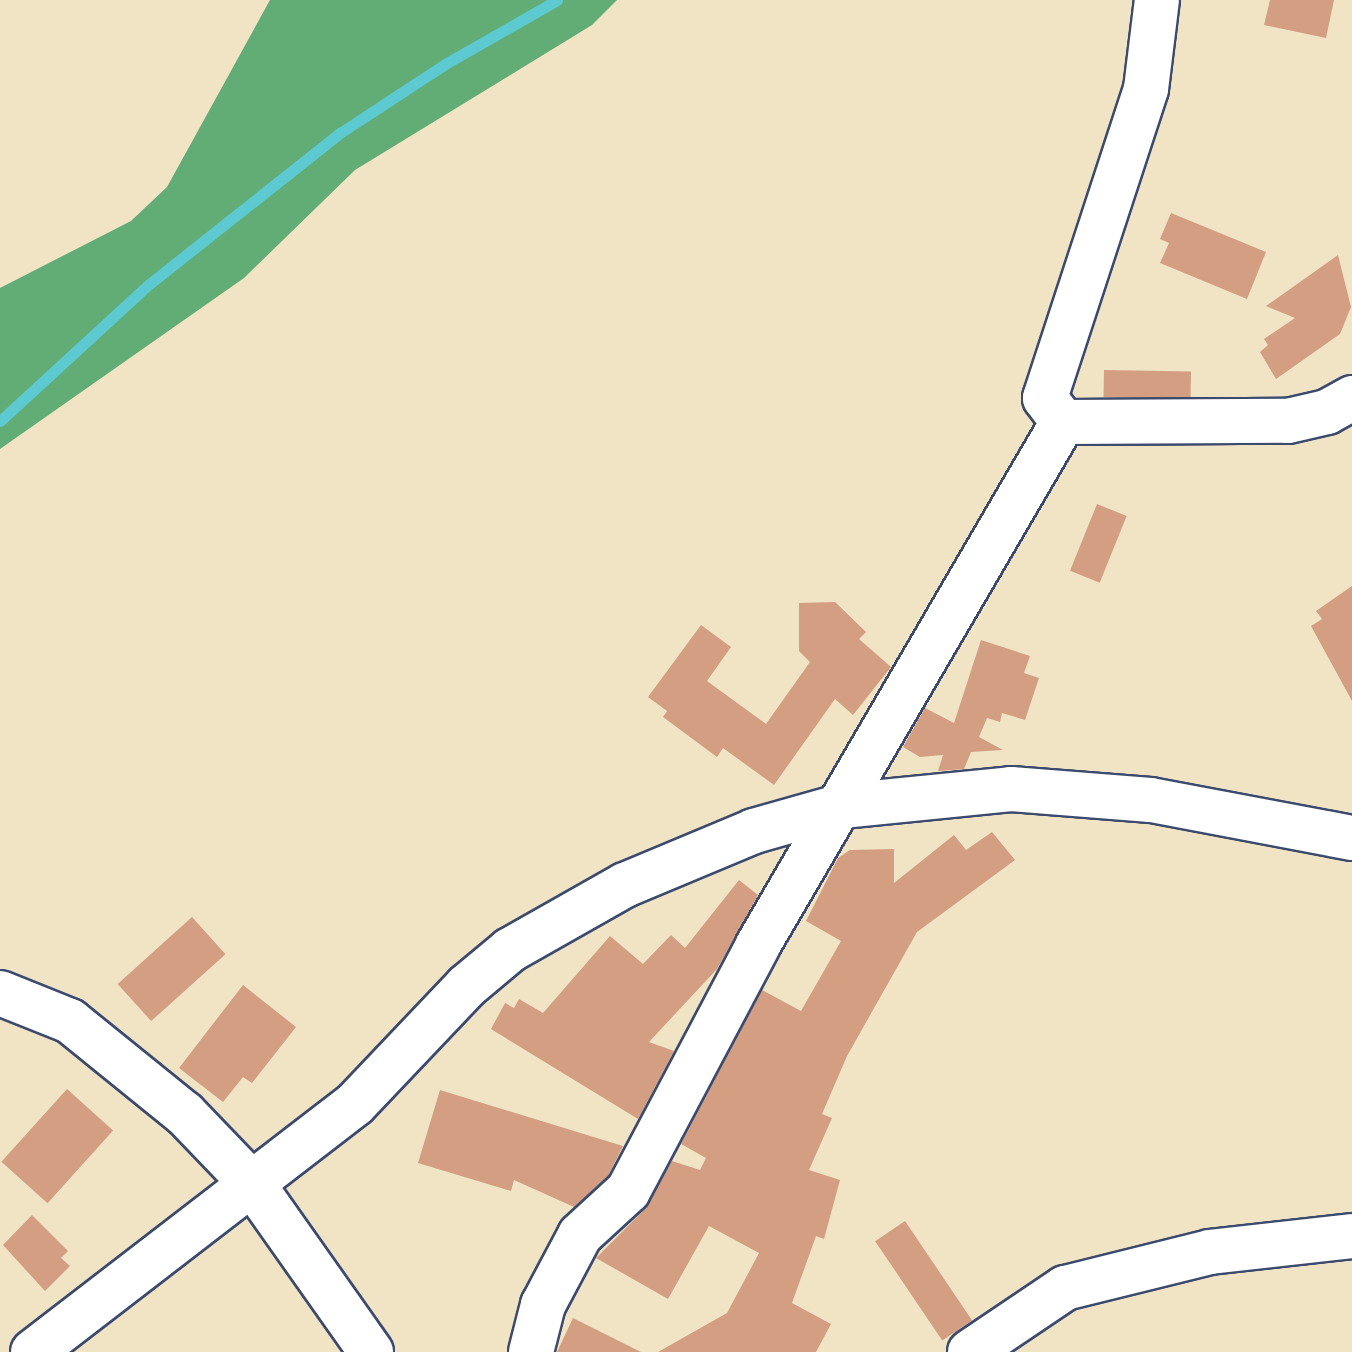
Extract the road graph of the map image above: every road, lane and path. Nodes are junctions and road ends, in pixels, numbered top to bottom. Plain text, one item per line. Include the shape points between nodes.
1 (1157, 0) edge
2 (1352, 398) edge
3 (1063, 422) junction
4 (842, 806) junction
5 (1352, 838) edge
6 (0, 993) edge
7 (254, 1186) junction
8 (1352, 1236) edge
9 (33, 1352) edge
10 (371, 1352) edge
11 (531, 1352) edge
12 (970, 1352) edge

1 - 3 street via 1146,89 1045,398
2 - 3 street via 1327,412 1288,421
3 - 4 street
4 - 5 street via 1011,789 1151,800
4 - 7 street via 693,856 574,910 523,942 467,986 355,1104
4 - 11 street via 758,945 628,1191 580,1235 543,1305
6 - 7 street via 70,1021 185,1114
7 - 9 street
7 - 10 street
8 - 12 street via 1210,1252 1065,1288

